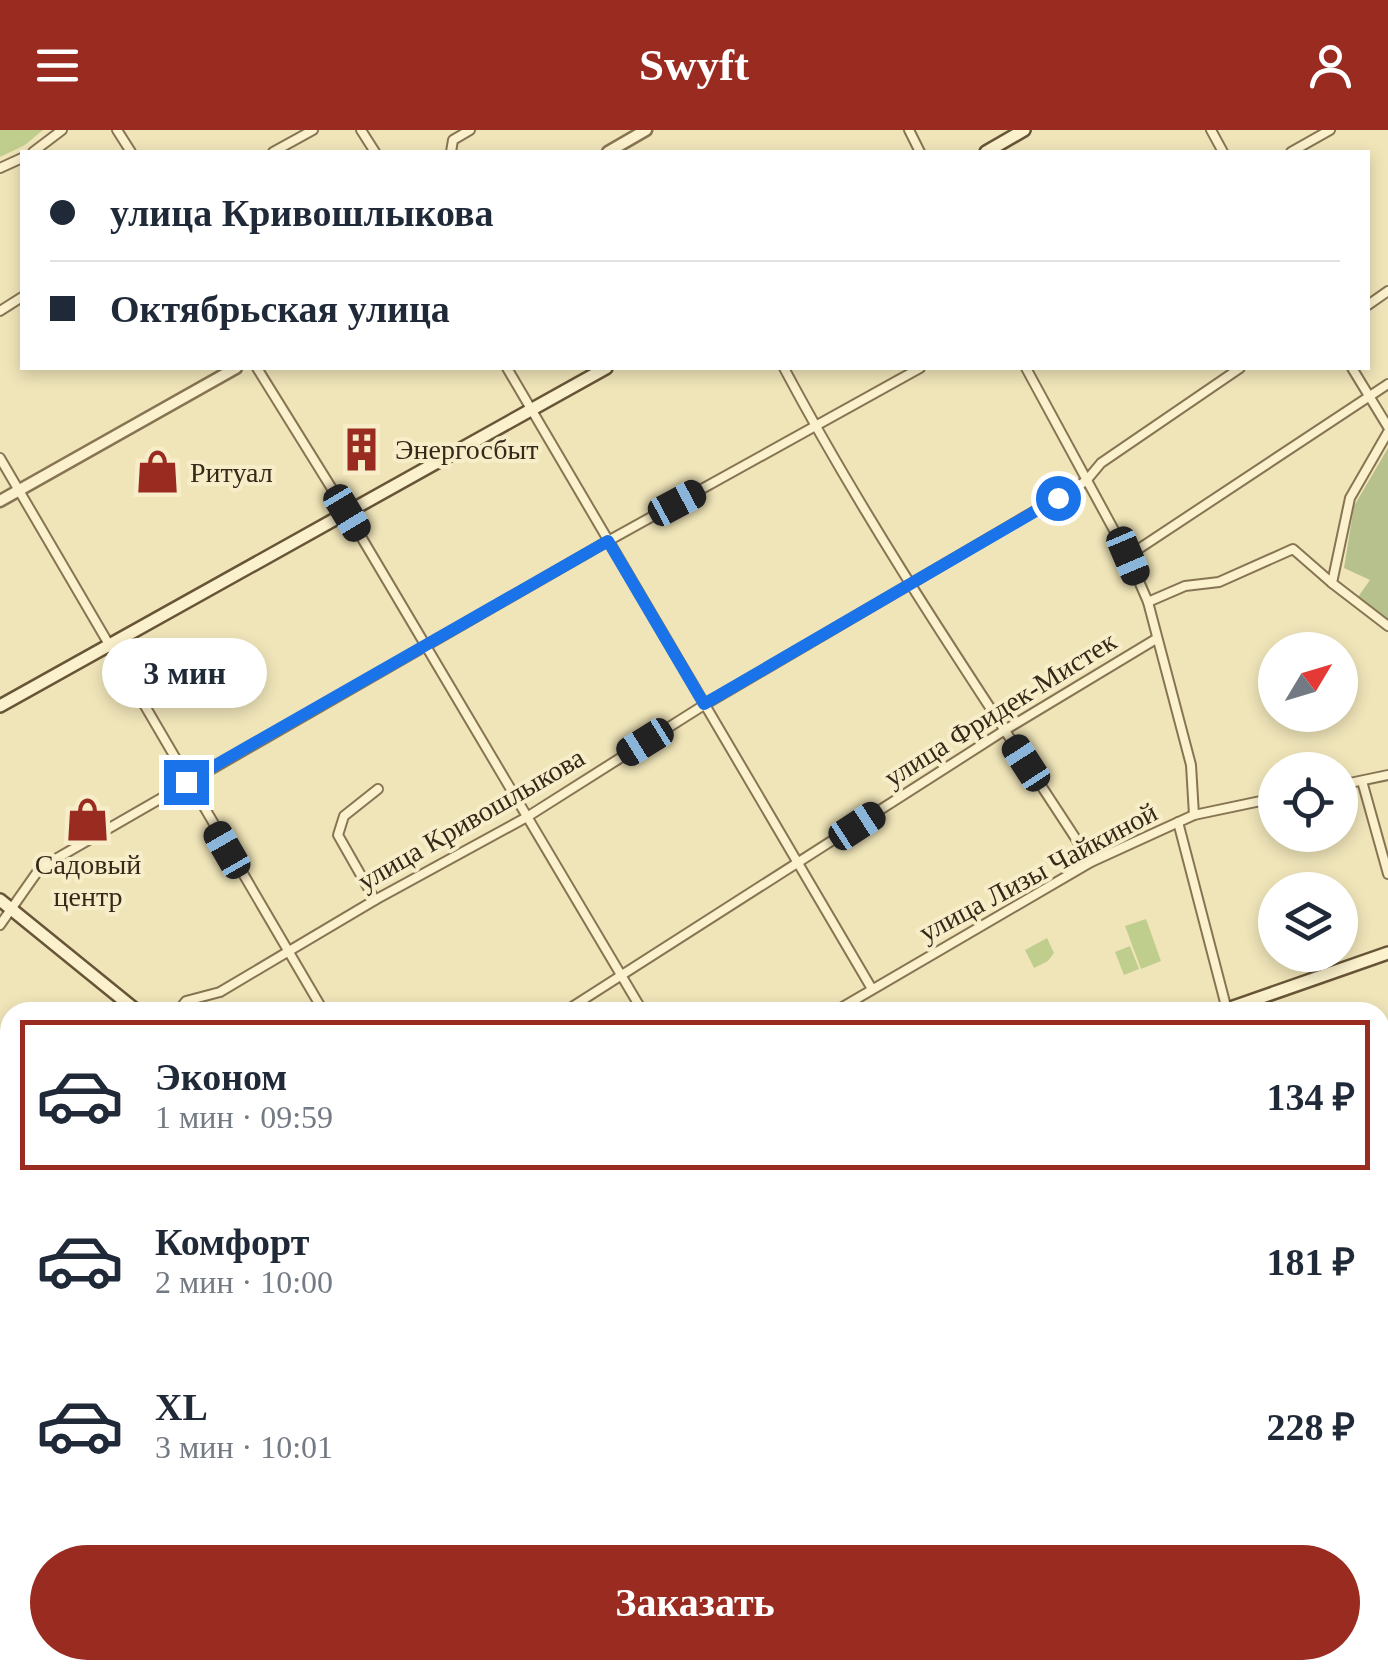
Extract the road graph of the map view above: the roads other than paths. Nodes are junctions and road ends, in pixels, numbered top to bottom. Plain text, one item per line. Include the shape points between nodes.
1 (62, 130) edge
2 (313, 130) edge
3 (470, 130) edge
4 (646, 130) edge
5 (1024, 130) edge
6 (1330, 130) edge
7 (625, 148) edge
8 (36, 150) edge
9 (277, 150) edge
10 (452, 150) edge
11 (989, 150) edge
12 (1295, 150) edge
13 (232, 370) edge
14 (258, 370) edge
15 (508, 370) edge
16 (602, 370) edge
17 (785, 370) edge
18 (917, 370) edge
19 (1027, 370) edge
20 (1237, 370) edge
21 (1353, 370) edge
22 (1388, 384) edge
23 (1370, 396) junction
24 (532, 409) junction
25 (816, 428) junction
26 (1388, 429) edge
27 (0, 458) edge
28 (1086, 481) junction
29 (18, 490) junction
30 (0, 501) edge
31 (347, 513) junction
32 (608, 541) junction
33 (1128, 556) junction
34 (1332, 583) junction
35 (912, 586) junction
36 (1148, 602) junction
37 (1388, 626) edge
38 (1156, 638) junction
39 (109, 646) junction
40 (425, 646) junction
41 (704, 704) junction
42 (0, 706) edge
43 (1005, 730) junction
44 (1388, 775) edge
45 (1362, 781) junction
46 (186, 782) junction
47 (1358, 782) edge
48 (378, 789) dead end
49 (1258, 801) edge
50 (1194, 814) junction
51 (526, 817) junction
52 (1178, 822) junction
53 (1091, 862) junction
54 (798, 864) junction
55 (1388, 874) edge
56 (0, 900) edge
57 (375, 900) junction
58 (12, 910) junction
59 (0, 925) edge
60 (287, 952) junction
61 (1388, 953) edge
62 (621, 977) junction
63 (872, 990) junction
64 (126, 1002) edge
65 (185, 1002) edge
66 (318, 1002) edge
67 (580, 1002) edge
68 (637, 1002) edge
69 (851, 1002) edge
70 (1221, 1002) edge
71 (1249, 1002) edge

1 - 8 street
2 - 9 street
3 - 10 street via 454,140
4 - 7 street
5 - 11 main road
6 - 12 street
13 - 29 street
14 - 31 street
15 - 24 street
16 - 24 main road
17 - 25 street
18 - 25 street
19 - 28 street
20 - 28 street, улица Кривошлыкова
21 - 23 street
22 - 23 street
23 - 26 street
23 - 33 street
24 - 31 main road
24 - 32 street
25 - 32 street
25 - 35 street
26 - 34 street via 1350,498
27 - 29 street
28 - 33 street
28 - 35 street, улица Кривошлыкова
29 - 30 street
29 - 39 street
31 - 39 main road
31 - 40 street
32 - 40 street
32 - 41 street
33 - 36 street
34 - 36 street via 1293,548 1219,582 1185,586
34 - 37 street
35 - 41 street, улица Кривошлыкова
35 - 43 street
36 - 38 street
38 - 43 street, улица Фридек-Мистек
38 - 50 street via 1191,765
39 - 42 main road
39 - 46 street
40 - 46 street
40 - 51 street
41 - 51 street, улица Кривошлыкова
41 - 54 street
43 - 53 street
43 - 54 street, улица Фридек-Мистек
44 - 45 street
45 - 47 street
45 - 55 street
46 - 58 street via 40,868
46 - 60 street
48 - 57 street via 344,816 338,835
49 - 50 street, улица Лизы Чайкиной
50 - 52 street, улица Лизы Чайкиной
51 - 57 street, улица Кривошлыкова
51 - 62 street
52 - 53 street, улица Лизы Чайкиной
52 - 70 street
53 - 63 street, улица Лизы Чайкиной
54 - 62 street, улица Фридек-Мистек
54 - 63 street
56 - 58 main road
57 - 60 street, улица Кривошлыкова
58 - 59 street
58 - 64 main road
60 - 65 street, улица Кривошлыкова via 220,992
60 - 66 street
61 - 71 main road
62 - 67 street, улица Фридек-Мистек
62 - 68 street
63 - 69 street, улица Лизы Чайкиной

